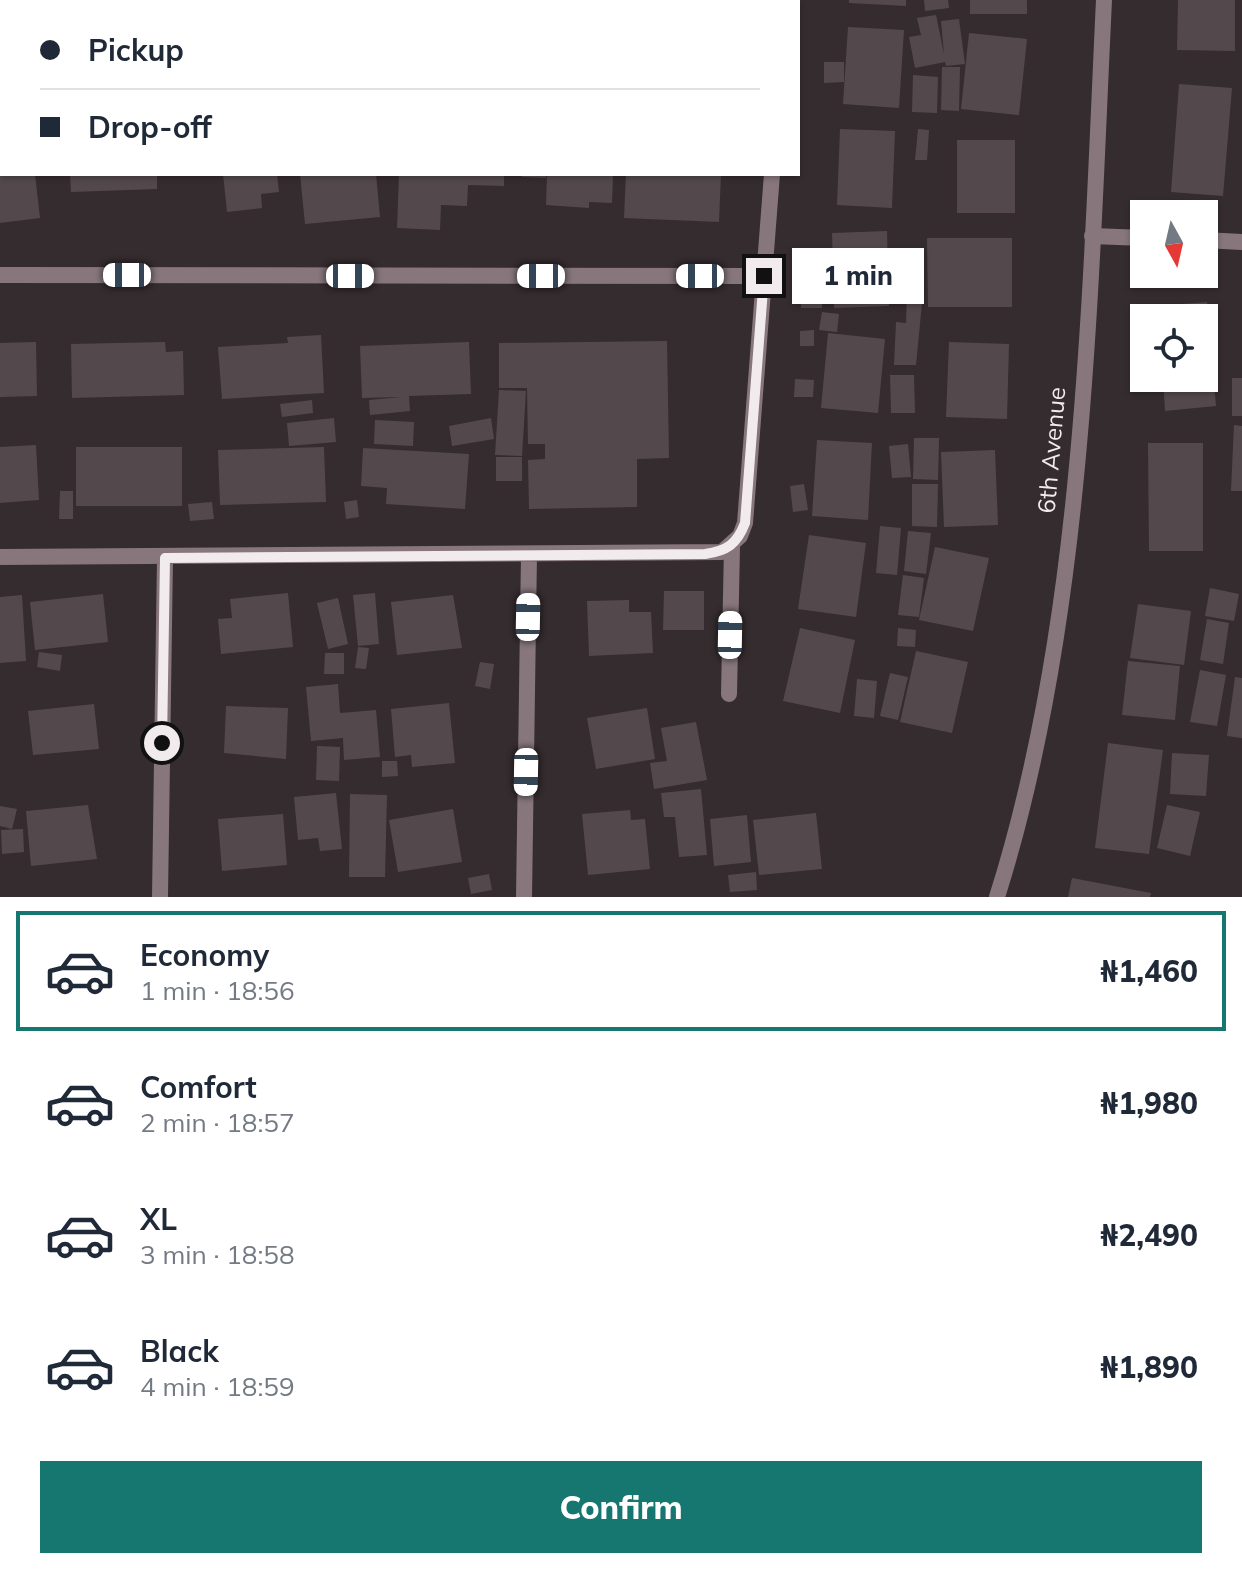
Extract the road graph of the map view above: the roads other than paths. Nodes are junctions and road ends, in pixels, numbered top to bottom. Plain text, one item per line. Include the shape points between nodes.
1 (1104, 0) edge
2 (772, 176) edge
3 (1092, 236) junction
4 (1130, 237) edge
5 (1218, 241) edge
6 (1242, 242) edge
7 (0, 275) edge
8 (764, 276) junction
9 (732, 546) junction
10 (529, 554) junction
11 (0, 557) edge
12 (165, 558) junction
13 (729, 694) dead end
14 (160, 897) edge
15 (524, 897) edge
16 (997, 897) edge

1 - 3 street, 6th Avenue
2 - 8 street
3 - 4 street
3 - 16 street, 6th Avenue via 1072,509 1049,665
5 - 6 street
7 - 8 street
8 - 9 street via 745,523
9 - 10 street via 705,554
9 - 13 street
10 - 12 street
10 - 15 street
11 - 12 street
12 - 14 street

